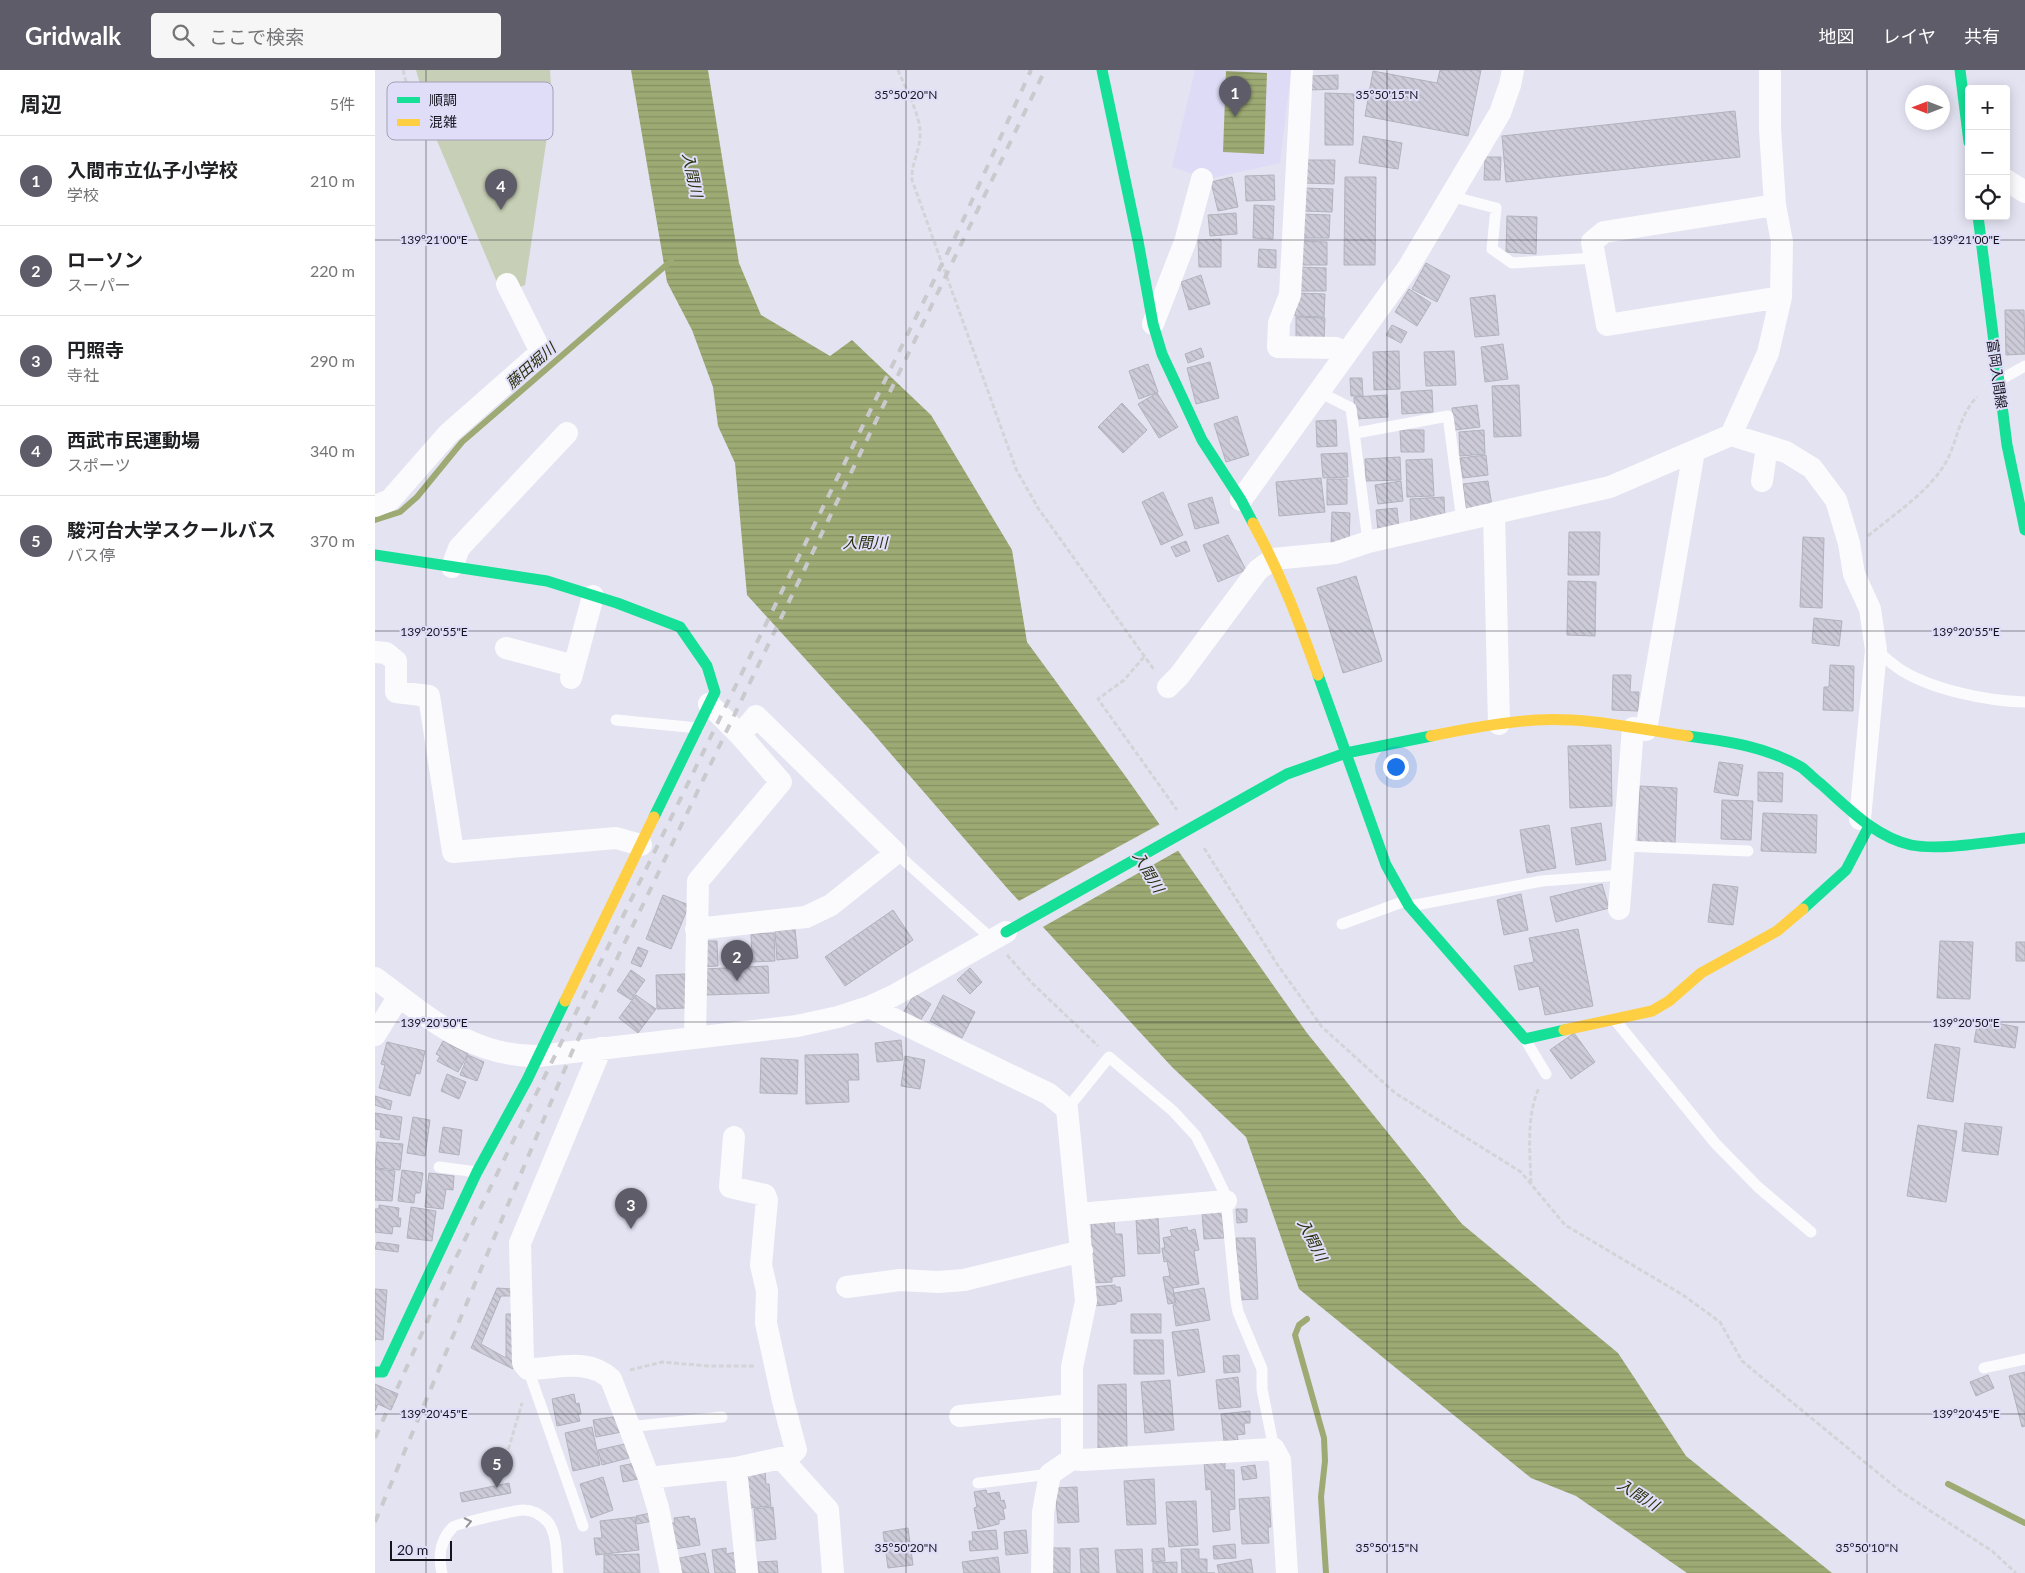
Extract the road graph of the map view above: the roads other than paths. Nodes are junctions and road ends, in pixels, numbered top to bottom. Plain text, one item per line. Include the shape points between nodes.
1 (1102, 70) edge
2 (1302, 70) edge
3 (1513, 70) edge
4 (1770, 70) edge
5 (1960, 70) edge
6 (1968, 130) edge
7 (1202, 179) dead end
8 (2010, 183) edge
9 (2025, 192) edge
10 (1451, 196) junction
11 (1775, 205) junction
12 (1978, 220) edge
13 (1594, 258) junction
14 (507, 284) dead end
15 (1781, 297) junction
16 (1153, 324) junction
17 (1345, 356) junction
18 (2025, 366) edge
19 (1998, 381) junction
20 (1319, 392) junction
21 (567, 433) dead end
22 (1356, 433) junction
23 (1731, 435) junction
24 (1767, 446) junction
25 (1694, 451) junction
26 (1762, 481) dead end
27 (1241, 500) junction
28 (375, 506) edge
29 (1494, 513) junction
30 (1461, 520) junction
31 (2025, 530) edge
32 (1368, 542) junction
33 (375, 555) edge
34 (1273, 559) junction
35 (452, 567) junction
36 (593, 596) junction
37 (506, 648) dead end
38 (1876, 650) junction
39 (375, 652) edge
40 (1167, 687) road end
41 (2025, 702) edge
42 (709, 704) junction
43 (616, 720) dead end
44 (1499, 724) junction
45 (697, 728) junction
46 (1639, 729) junction
47 (740, 735) junction
48 (1346, 753) junction
49 (1865, 822) junction
50 (2025, 838) edge
51 (641, 845) junction
52 (1623, 846) junction
53 (1748, 852) dead end
54 (896, 853) junction
55 (1621, 875) junction
56 (1407, 903) junction
57 (1619, 909) dead end
58 (1341, 924) dead end
59 (697, 929) junction
60 (999, 936) junction
61 (375, 978) edge
62 (399, 996) junction
63 (869, 1007) junction
64 (1615, 1020) junction
65 (375, 1035) edge
66 (695, 1038) junction
67 (1525, 1039) junction
68 (601, 1048) junction
69 (538, 1056) junction
70 (1546, 1074) road end
71 (1067, 1109) junction
72 (734, 1137) dead end
73 (439, 1167) dead end
74 (477, 1172) junction
75 (1226, 1201) junction
76 (1079, 1214) junction
77 (1811, 1232) dead end
78 (1082, 1251) junction
79 (847, 1287) dead end
80 (2025, 1359) edge
81 (1984, 1368) dead end
82 (528, 1369) junction
83 (375, 1372) edge
84 (1071, 1405) junction
85 (960, 1416) dead end
86 (722, 1417) dead end
87 (628, 1427) junction
88 (1274, 1449) junction
89 (781, 1458) junction
90 (1072, 1459) junction
91 (736, 1468) junction
92 (1050, 1474) junction
93 (649, 1478) junction
94 (978, 1484) dead end
95 (583, 1526) dead end
96 (442, 1573) edge
97 (558, 1573) edge
98 (671, 1573) edge
99 (747, 1573) edge
100 (833, 1573) edge
101 (1042, 1573) edge
102 (1287, 1573) edge

1 - 16 street
2 - 17 street via 1290,295 1279,323 1277,347 1336,348
3 - 10 street via 1500,113
4 - 11 street
5 - 6 street
7 - 16 street via 1185,242
8 - 9 street
10 - 13 lane via 1496,208 1492,248 1512,263
10 - 17 street via 1408,268
11 - 13 street via 1604,232 1592,242
11 - 15 street via 1783,242
12 - 19 street, 富岡入間線
13 - 15 street via 1607,324
14 - 28 street via 541,352 448,434 390,500
15 - 23 street via 1768,353
16 - 27 street via 1162,354 1203,440
17 - 20 street
18 - 19 lane
19 - 31 street, 富岡入間線
20 - 22 lane via 1351,408
20 - 27 street
21 - 35 street via 459,548
22 - 30 lane via 1448,416
22 - 32 lane
23 - 24 street
23 - 25 street
24 - 26 street
24 - 38 street via 1786,452 1812,468 1836,500 1854,574 1870,609
25 - 29 street via 1610,487
25 - 46 street
27 - 34 street
29 - 30 street
29 - 44 street
30 - 32 street
32 - 34 street via 1335,553
33 - 35 street
34 - 40 street via 1259,570 1179,676
34 - 48 street via 1292,602
35 - 36 street via 547,581
36 - 37 street via 573,672
36 - 42 street via 680,627 707,666 715,692
38 - 41 lane via 1901,670 1931,683 1969,696
38 - 49 street
39 - 51 street via 386,653 396,661 395,692 429,696 453,852 616,838
42 - 45 street
42 - 47 street
43 - 45 lane
44 - 46 street via 1537,720 1583,721
44 - 48 street
45 - 51 street
46 - 49 street via 1749,746 1780,757 1802,768
46 - 52 street
47 - 54 street via 756,716
47 - 59 street via 781,782 698,881
48 - 56 street via 1387,865
48 - 60 street via 1287,774
49 - 50 street via 1893,839 1913,845 1939,846
49 - 64 street via 1846,870 1777,931 1701,973 1669,1001 1652,1011
51 - 69 street
52 - 53 lane
52 - 55 street
54 - 59 street via 831,905 806,917
54 - 60 lane
55 - 56 lane via 1542,881
55 - 57 street
56 - 58 lane
56 - 67 street
59 - 66 street
60 - 63 street
61 - 62 street
62 - 65 street
62 - 69 street via 462,1039 516,1056
63 - 66 street via 797,1026
63 - 71 street via 1049,1094
64 - 67 street
64 - 77 lane via 1715,1143 1758,1187
66 - 68 street
67 - 70 lane
68 - 69 street
68 - 82 street via 520,1243 523,1363
69 - 74 street
71 - 75 lane via 1109,1057 1173,1111 1196,1136
71 - 76 street
72 - 89 street via 730,1187 765,1195 767,1200 761,1265 767,1290 766,1323 796,1450
73 - 74 lane
74 - 83 street via 383,1372
75 - 76 street
75 - 88 lane via 1236,1302 1262,1369 1262,1388
76 - 78 street
78 - 79 street via 964,1280 900,1280
78 - 84 street via 1086,1301 1072,1367
80 - 81 lane
82 - 87 street via 576,1364 608,1376
82 - 95 lane
84 - 85 street
84 - 90 street
86 - 87 lane
87 - 93 street
88 - 90 street
88 - 102 street via 1280,1460
89 - 91 street
89 - 100 street via 828,1510
90 - 92 street
91 - 93 street
91 - 99 street
92 - 94 lane
92 - 101 street via 1043,1512
93 - 98 street
96 -> 97 lane via 440,1549 444,1537 454,1525 523,1510 535,1512 548,1522

